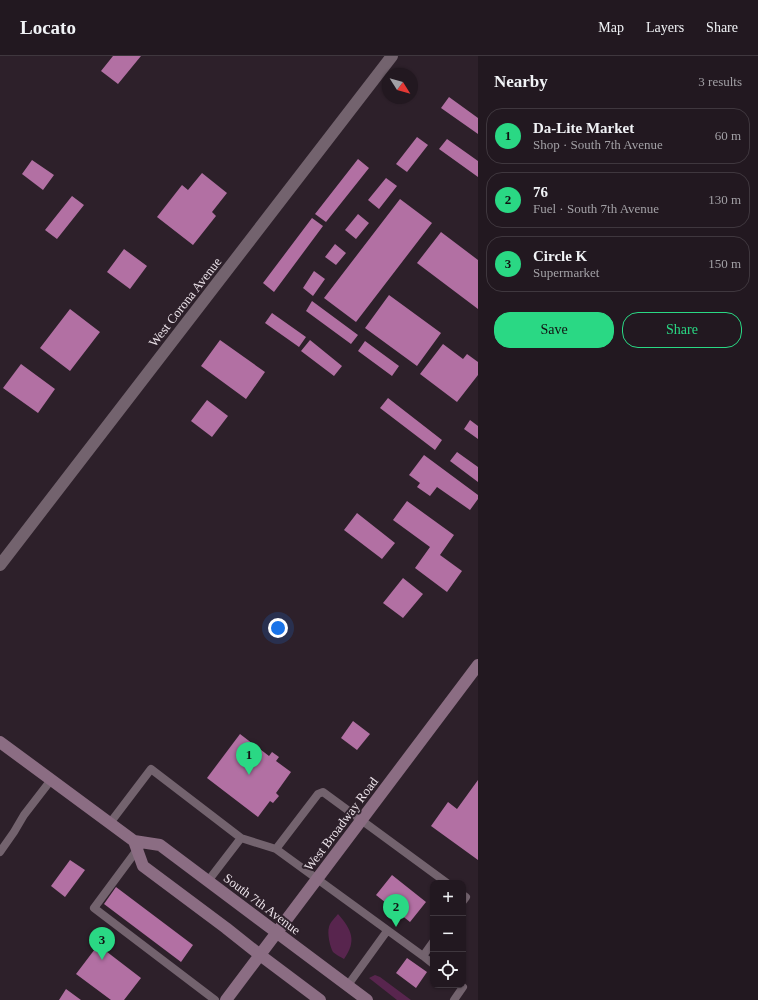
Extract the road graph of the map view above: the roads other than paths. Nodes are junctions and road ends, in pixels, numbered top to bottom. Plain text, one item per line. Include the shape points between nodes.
1 (392, 56) edge
2 (0, 564) edge
3 (478, 665) edge
4 (0, 742) edge
5 (51, 780) junction
6 (362, 820) junction
7 (110, 823) junction
8 (241, 838) junction
9 (136, 846) junction
10 (276, 850) junction
11 (0, 852) edge
12 (317, 879) junction
13 (443, 880) edge
14 (208, 881) junction
15 (388, 931) junction
16 (277, 933) junction
17 (430, 946) edge
18 (260, 955) junction
19 (423, 956) junction
20 (430, 962) edge
21 (348, 985) junction
22 (462, 988) edge
23 (215, 1000) edge
24 (226, 1000) edge
25 (320, 1000) edge
26 (367, 1000) edge
27 (454, 1000) edge

1 - 2 street, West Corona Avenue
3 - 6 main road, West Broadway Road
4 - 5 main road, South 7th Avenue
5 - 7 main road, South 7th Avenue
5 - 11 lane via 24,814
6 - 10 lane via 323,792 318,794
6 - 12 main road, West Broadway Road
6 - 13 lane
7 - 8 lane via 151,769
7 - 9 main road, South 7th Avenue
8 - 10 lane
8 - 14 lane
9 - 14 main road, South 7th Avenue via 160,845
9 - 18 main road, South 7th Avenue via 143,866
9 - 23 lane via 94,908
10 - 12 lane
12 - 15 lane
12 - 16 main road, West Broadway Road
14 - 16 main road, South 7th Avenue
15 - 19 lane
15 - 21 lane
16 - 18 main road, West Broadway Road
16 - 21 main road, South 7th Avenue
17 - 19 lane
18 - 24 main road, West Broadway Road
18 - 25 main road, South 7th Avenue
19 - 20 lane
21 - 26 main road, South 7th Avenue
22 - 27 lane

